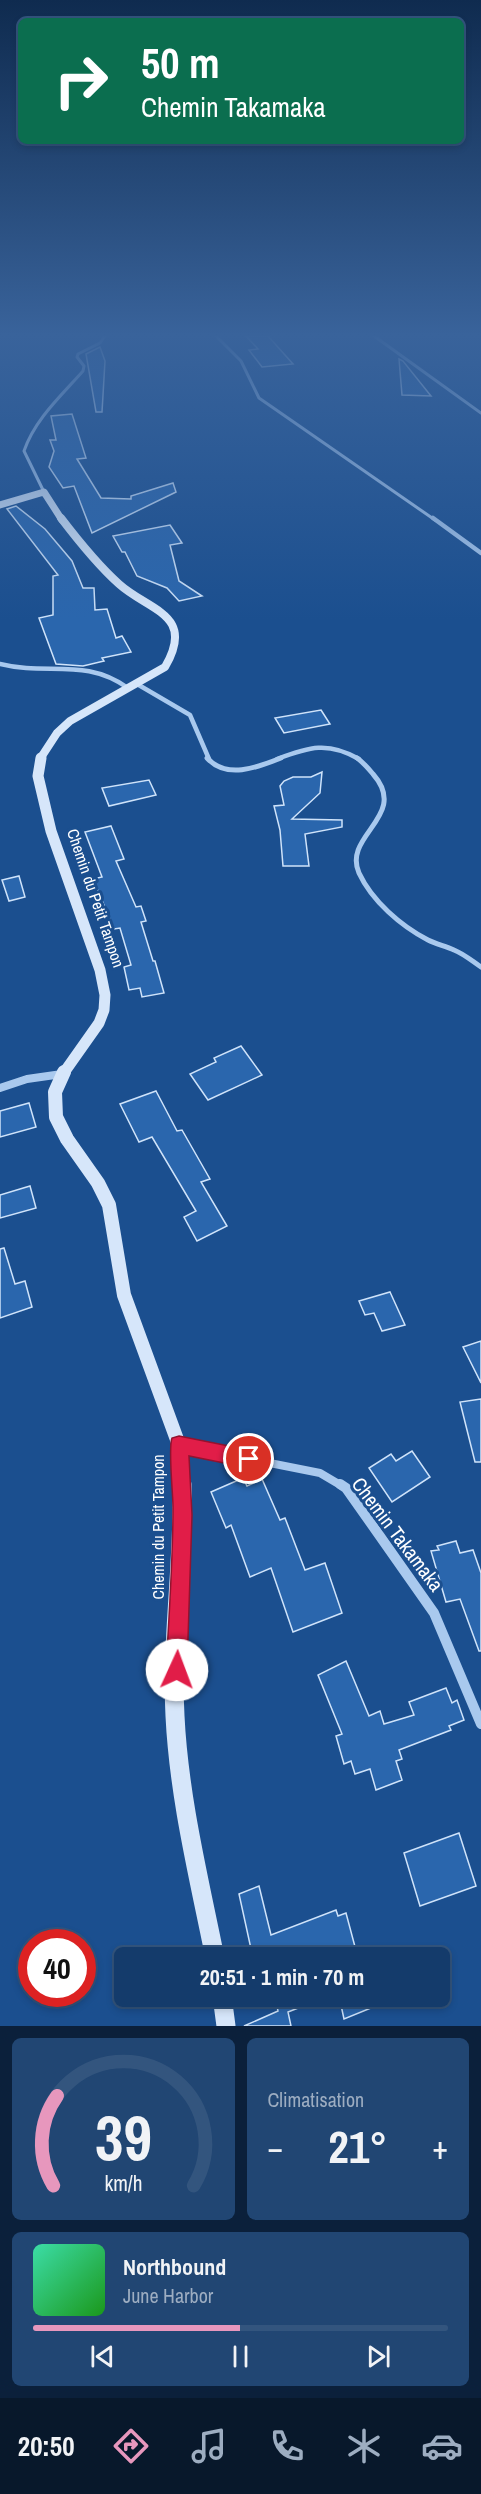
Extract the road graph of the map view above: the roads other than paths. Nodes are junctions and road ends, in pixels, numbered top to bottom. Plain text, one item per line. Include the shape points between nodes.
1 (33, 431) edge
2 (307, 431) edge
3 (44, 492) junction
4 (0, 505) edge
5 (481, 553) edge
6 (0, 664) edge
7 (132, 686) junction
8 (481, 967) edge
9 (63, 1074) junction
10 (0, 1088) edge
11 (179, 1445) junction
12 (481, 1724) edge
13 (213, 1947) edge
14 (223, 2007) edge
15 (226, 2026) edge

1 - 3 street, Chemin du Petit Tampon via 24,451
2 - 5 street
3 - 4 street
3 - 7 street, Chemin du Petit Tampon via 62,520 120,585 166,615 172,625 175,640 165,667
6 - 7 street via 28,669 86,670 108,674
7 - 8 street via 181,708 196,721 210,762 227,770 256,767 315,746 338,748 362,760 376,776 386,807 355,855 358,872 381,903 406,927
7 - 9 street, Chemin du Petit Tampon via 70,721 57,733 46,748 38,776 51,831 105,992 104,1010 96,1026
9 - 10 street
9 - 11 street, Chemin du Petit Tampon via 54,1107 60,1126 103,1191 112,1216 124,1294
11 - 12 street, Chemin Takamaka via 320,1473 346,1488 434,1613
11 - 13 street, Chemin du Petit Tampon via 182,1515 175,1714 183,1797
14 - 15 street

